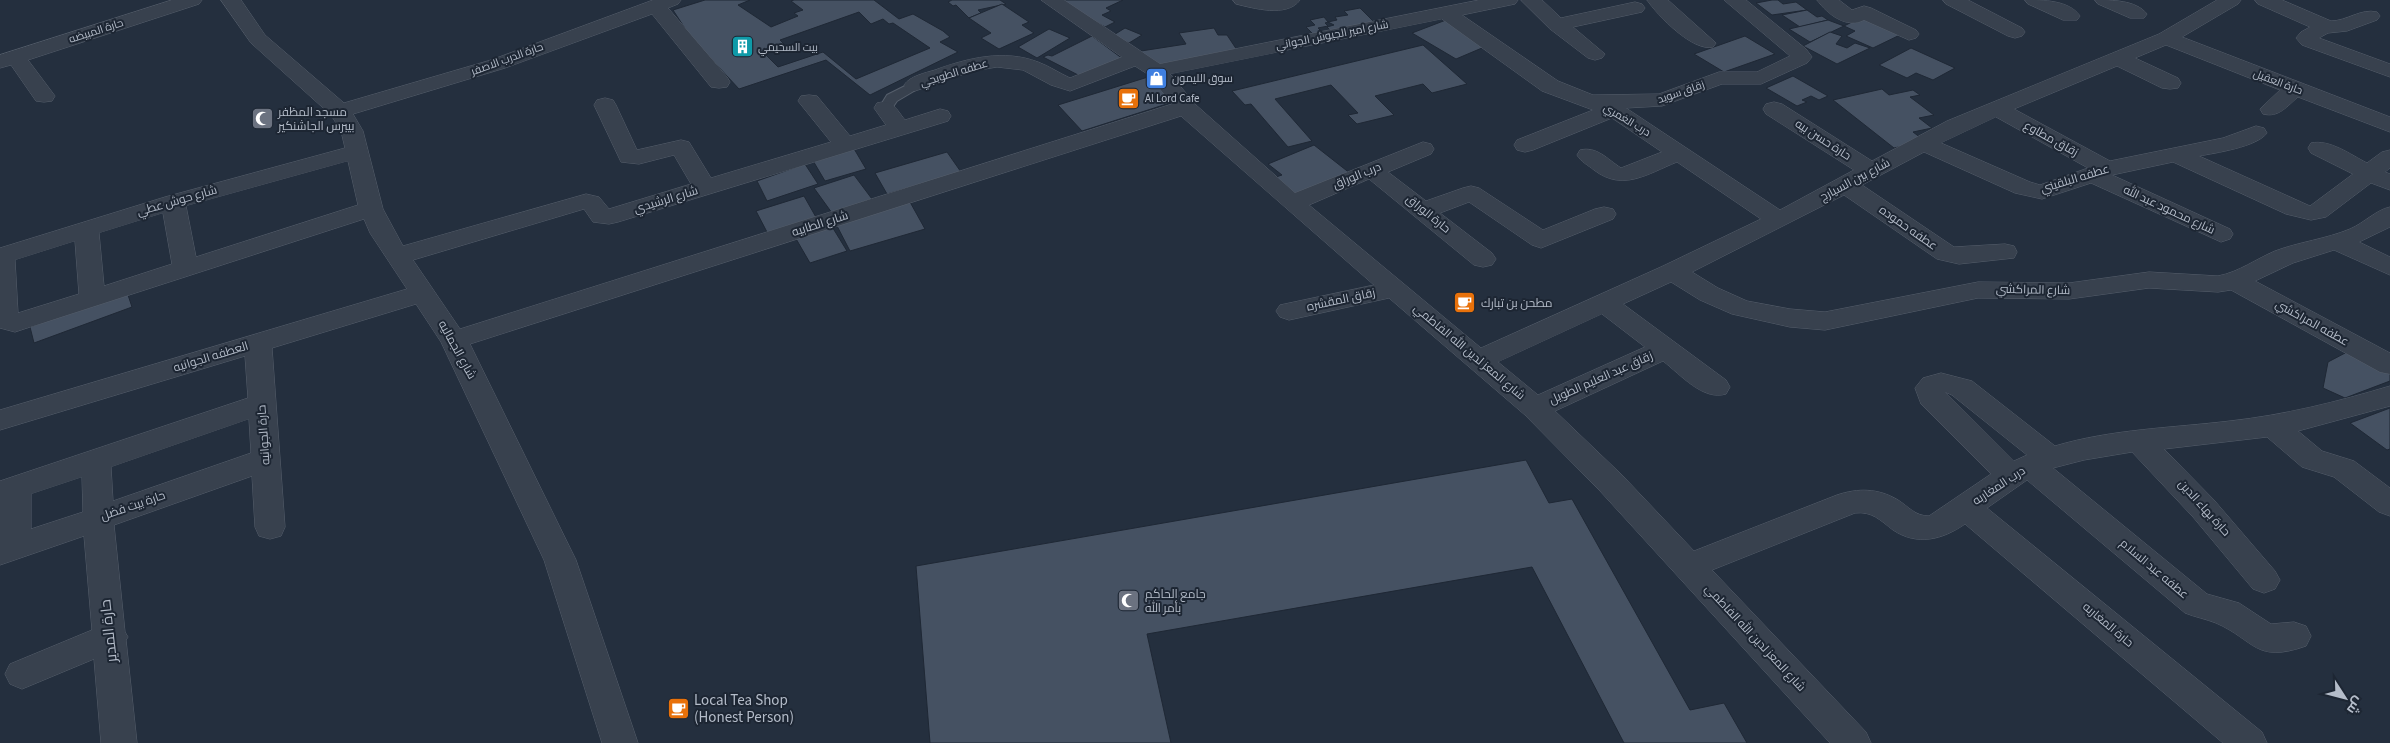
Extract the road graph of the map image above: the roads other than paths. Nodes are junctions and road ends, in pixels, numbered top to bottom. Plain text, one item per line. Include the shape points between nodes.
1 (192, 0) edge
2 (231, 0) edge
3 (1051, 0) edge
4 (1243, 0) edge
5 (1290, 0) edge
6 (1508, 0) edge
7 (1531, 0) edge
8 (1657, 0) edge
9 (1734, 0) edge
10 (1827, 0) edge
11 (1953, 0) edge
12 (2036, 0) edge
13 (2094, 0) edge
14 (2265, 0) edge
15 (2227, 1) edge
16 (664, 3) edge
17 (1635, 8) dead end
18 (1445, 12) junction
19 (2137, 14) dead end
20 (2070, 16) dead end
21 (2370, 16) dead end
22 (1557, 25) junction
23 (2326, 27) junction
24 (2016, 32) dead end
25 (1909, 34) dead end
26 (2166, 38) junction
27 (1706, 44) dead end
28 (452, 53) dead end
29 (1595, 54) dead end
30 (2118, 58) junction
31 (8, 59) edge
32 (1147, 65) junction
33 (2354, 71) dead end
34 (2390, 71) edge
35 (464, 75) junction
36 (719, 82) dead end
37 (2170, 83) dead end
38 (914, 85) joint
39 (2390, 86) edge
40 (2295, 88) junction
41 (44, 96) dead end
42 (1583, 99) junction
43 (809, 101) dead end
44 (605, 105) dead end
45 (1186, 107) junction
46 (885, 108) joint
47 (1996, 108) junction
48 (1774, 109) dead end
49 (2271, 109) dead end
50 (1614, 110) junction
51 (340, 111) junction
52 (940, 116) dead end
53 (2390, 125) edge
54 (900, 128) junction
55 (2256, 133) dead end
56 (1924, 143) junction
57 (846, 145) junction
58 (1525, 145) dead end
59 (2318, 148) dead end
60 (1423, 149) dead end
61 (356, 152) junction
62 (1679, 153) junction
63 (2175, 154) junction
64 (1588, 155) dead end
65 (2390, 157) edge
66 (1372, 170) junction
67 (1871, 171) junction
68 (2099, 171) junction
69 (2369, 173) junction
70 (2390, 183) edge
71 (1846, 185) junction
72 (705, 188) junction
73 (173, 202) junction
74 (1292, 203) junction
75 (371, 209) junction
76 (1423, 211) junction
77 (1604, 214) dead end
78 (2390, 214) edge
79 (1779, 220) junction
80 (86, 229) junction
81 (2221, 234) dead end
82 (2338, 242) junction
83 (2005, 252) dead end
84 (1, 256) edge
85 (397, 256) junction
86 (1483, 259) dead end
87 (2390, 267) edge
88 (186, 269) junction
89 (1672, 272) junction
90 (2235, 281) junction
91 (1393, 289) junction
92 (423, 293) junction
93 (2, 295) edge
94 (92, 300) junction
95 (1604, 303) junction
96 (1289, 311) dead end
97 (454, 340) junction
98 (258, 342) junction
99 (1666, 349) junction
100 (1478, 360) junction
101 (2390, 365) edge
102 (1716, 387) dead end
103 (2386, 402) edge
104 (262, 404) junction
105 (1536, 408) junction
106 (0, 420) edge
107 (2272, 424) junction
108 (2138, 441) junction
109 (266, 459) junction
110 (96, 460) junction
111 (2031, 467) junction
112 (8, 490) edge
113 (2390, 504) edge
114 (1966, 508) junction
115 (98, 518) junction
116 (270, 526) dead end
117 (8, 550) edge
118 (1687, 566) junction
119 (2264, 580) dead end
120 (2294, 636) dead end
121 (111, 637) junction
122 (22, 674) dead end
123 (119, 743) edge
124 (620, 743) edge
125 (1853, 743) edge
126 (2249, 743) edge

1 - 31 street, حارة المبيضه
2 - 51 street, شارع الجماليه via 258,39
3 - 32 street, شارع المعز لدين الله الفاطمي
4 - 5 street via 1275,5
6 - 18 street, شارع امير الجيوش الجواني
7 - 22 street
8 - 27 street
9 - 42 street, زقاق سويد via 1802,57 1761,78 1719,78 1673,97 1650,102
10 - 25 street via 1851,19 1864,12
11 - 24 street
12 - 20 street
13 - 19 street
14 - 23 street
15 - 26 street, شارع بين السيارج
16 - 35 street, حارة الدرب الاصفر
16 - 36 street
17 - 22 street
18 - 32 street, شارع امير الجيوش الجواني
18 - 42 street, درب الغمري via 1550,86
21 - 23 street via 2340,27
22 - 29 street
23 - 34 street via 2306,38
26 - 30 street, شارع بين السيارج
26 - 40 street, حارة العقيل
28 - 35 street
30 - 37 street
30 - 47 street, شارع بين السيارج
31 - 41 street
32 - 38 street, عطفه الطوبجي via 1070,85 1026,64 997,60
32 - 45 street, شارع المعز لدين الله الفاطمي
33 - 39 street
35 - 51 street, حارة الدرب الاصفر
38 - 46 lane, عطفه الطوبجي via 892,98
40 - 49 street
40 - 53 street, حارة العقيل
42 - 50 street, درب الغمري
43 - 57 street
44 - 72 street via 629,156 639,157 681,147
45 - 74 street, شارع المعز لدين الله الفاطمي
45 - 97 street, شارع الطابيه
46 - 54 street, عطفه الطوبجي
47 - 56 street, شارع بين السيارج
47 - 68 street, زقاق مطاوع
48 - 67 street, حارة حسن بيه
50 - 58 street
50 - 62 street, درب الغمري
51 - 61 street, شارع الجماليه via 352,131
52 - 54 street, شارع الرشيدي
54 - 57 street, شارع الرشيدي
55 - 63 street, عطفه البلقيني via 2229,143
56 - 67 street, شارع بين السيارج
56 - 68 street, عطفه البلقيني via 2034,191 2042,192
57 - 72 street, شارع الرشيدي
59 - 69 street
60 - 66 street, درب الوراق
61 - 73 street, شارع حوش عطي
61 - 75 street, شارع الجماليه
62 - 64 street via 1623,175 1613,173
62 - 79 street, درب الغمري
63 - 68 street, عطفه البلقيني
63 - 69 street via 2294,209 2311,213 2317,212
65 - 69 street
66 - 74 street, درب الوراق
66 - 76 street, حارة الوراق
67 - 71 street, شارع بين السيارج
68 - 81 street, شارع محمود عبد الله
69 - 70 street
71 - 79 street, شارع بين السيارج
71 - 83 street, عطفه حموده via 1946,253 1959,256
72 - 85 street, شارع الرشيدي via 609,217 602,217 591,202 586,201
73 - 80 street, شارع حوش عطي
73 - 88 street
74 - 91 street, شارع المعز لدين الله الفاطمي
75 - 85 street, شارع الجماليه
75 - 88 street
76 - 77 street via 1471,192 1541,240
76 - 86 street, حارة الوراق
78 - 82 street, شارع المراكشي via 2357,236
79 - 89 street, شارع بين السيارج
80 - 84 street, شارع حوش عطي
80 - 94 street
82 - 87 street
82 - 90 street, شارع المراكشي via 2284,257
84 - 93 street
85 - 92 street, شارع الجماليه
88 - 94 street
89 - 90 street, شارع المراكشي via 1741,308 1825,321 1978,290 2069,291 2149,280 2218,284
89 - 95 street, شارع بين السيارج
90 - 101 street, عطفه المراكشي
91 - 96 street, زقاق المقشره
91 - 100 street, شارع المعز لدين الله الفاطمي
92 - 97 street, شارع الجماليه
92 - 98 street, العطفه الجوانيه
93 - 94 street via 6,320 15,323
95 - 99 street
95 - 100 street, شارع بين السيارج
97 - 124 street, شارع الجماليه via 560,560
98 - 104 street, حارة الجوانيه
98 - 106 street, العطفه الجوانيه
99 - 102 street
99 - 105 street, زقاق عبد العليم الطويل
100 - 105 street, شارع المعز لدين الله الفاطمي
103 - 107 street, درب المغاربه
104 - 109 street, حارة الجوانيه
104 - 110 street
105 - 118 street, شارع المعز لدين الله الفاطمي
107 - 108 street, درب المغاربه
107 - 113 street via 2312,458 2344,469
108 - 111 street, درب المغاربه via 2065,454
108 - 119 street, حارة بهاء الدين via 2225,530
109 - 115 street, حارة بيت فضل
109 - 116 street, حارة الجوانيه
110 - 112 street
110 - 115 street, حارة المدير
111 - 114 street, درب المغاربه
111 - 120 street, عطفه عبد السلام via 2197,604 2226,613 2266,638
112 - 117 street
114 - 118 street, درب المغاربه via 1941,525 1922,530 1877,504 1867,501 1848,503
114 - 126 street, حارة المغاربه
115 - 117 street, حارة بيت فضل
115 - 121 street, حارة المدير
118 - 125 street, شارع المعز لدين الله الفاطمي
121 - 122 street
121 - 123 street, حارة المدير

